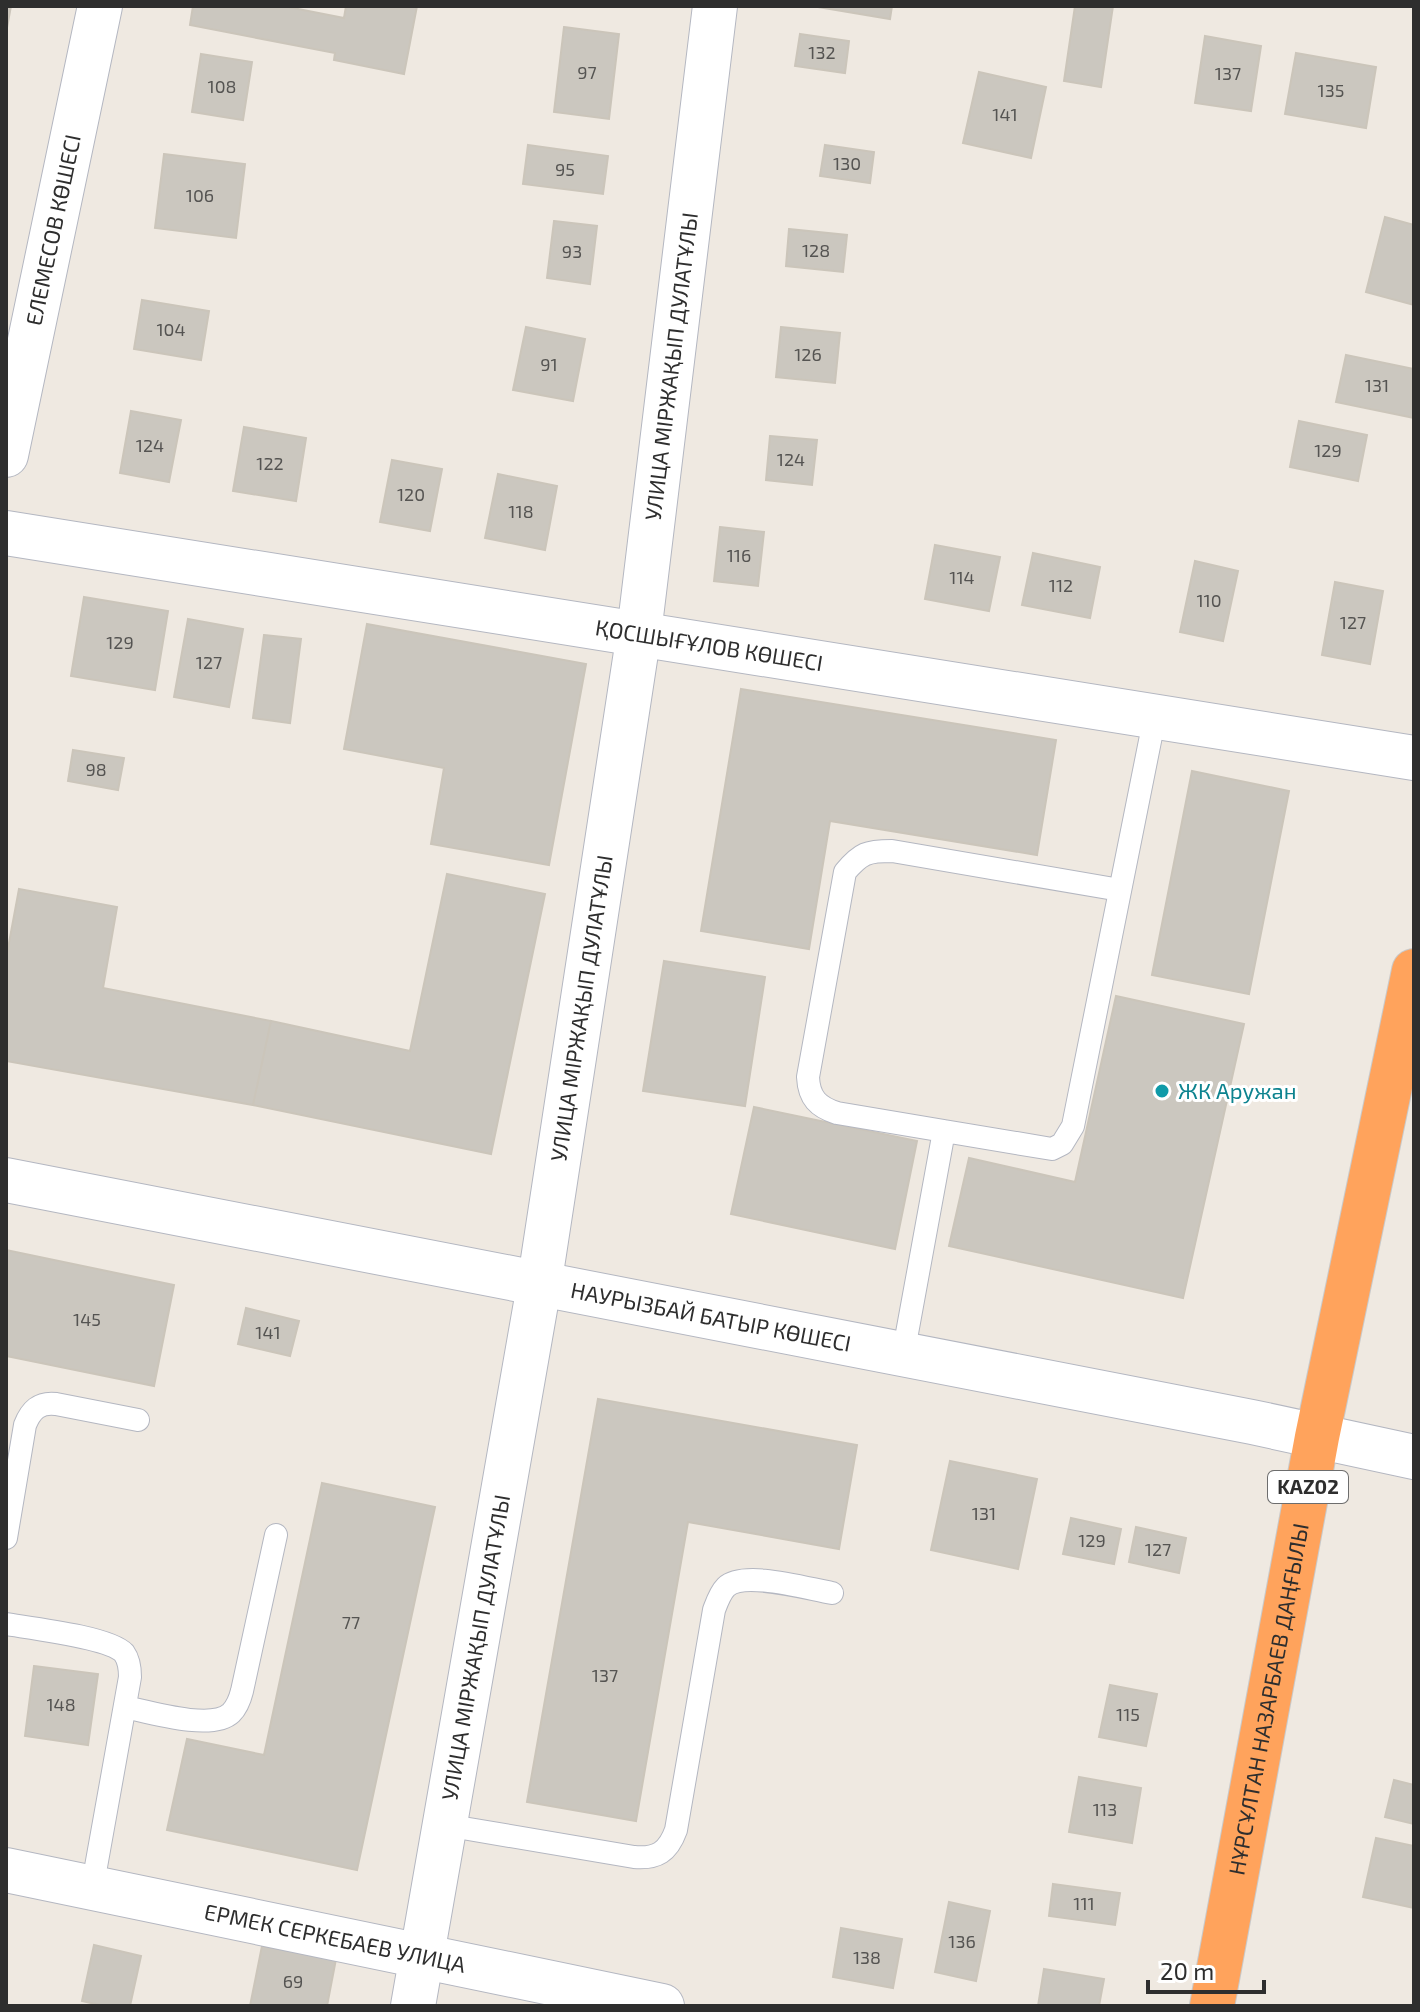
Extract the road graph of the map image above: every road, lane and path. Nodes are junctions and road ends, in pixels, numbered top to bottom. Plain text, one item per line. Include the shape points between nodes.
1 (100, 6) edge
2 (715, 6) edge
3 (6, 455) edge
4 (6, 533) edge
5 (639, 633) junction
6 (1155, 716) junction
7 (1414, 758) edge
8 (1120, 890) junction
9 (1414, 971) edge
10 (944, 1131) junction
11 (6, 1180) edge
12 (539, 1286) junction
13 (903, 1355) junction
14 (138, 1420) dead end
15 (1317, 1437) junction
16 (1414, 1457) edge
17 (276, 1535) dead end
18 (6, 1538) edge
19 (832, 1593) dead end
20 (6, 1624) edge
21 (125, 1707) junction
22 (445, 1825) junction
23 (6, 1870) edge
24 (92, 1889) junction
25 (422, 1958) junction
26 (413, 2006) edge
27 (662, 2006) edge
28 (1212, 2006) edge

1 - 3 street, ЕЛЕМЕСОВ КӨШЕСІ
2 - 5 street, УЛИЦА МІРЖАҚЫП ДУЛАТҰЛЫ
4 - 5 street, ҚОСШЫҒҰЛОВ КӨШЕСІ
5 - 6 street, ҚОСШЫҒҰЛОВ КӨШЕСІ
5 - 12 street, УЛИЦА МІРЖАҚЫП ДУЛАТҰЛЫ
6 - 7 street, ҚОСШЫҒҰЛОВ КӨШЕСІ
6 - 8 lane
8 - 10 lane via 1069,1136 1052,1149 1041,1149
8 - 10 lane via 892,851 857,857 845,872 809,1090 824,1109 837,1113
9 - 15 highway, НҰРСҰЛТАН НАЗАРБАЕВ ДАҢҒЫЛЫ / KАZ02
10 - 13 lane
11 - 12 street, НАУРЫЗБАЙ БАТЫР КӨШЕСІ
12 - 13 street, НАУРЫЗБАЙ БАТЫР КӨШЕСІ
12 - 22 street, УЛИЦА МІРЖАҚЫП ДУЛАТҰЛЫ
13 - 15 street, НАУРЫЗБАЙ БАТЫР КӨШЕСІ
14 - 18 lane via 56,1404 37,1407 25,1425
15 - 16 street, НАУРЫЗБАЙ БАТЫР КӨШЕСІ
15 - 28 highway, НҰРСҰЛТАН НАЗАРБАЕВ ДАҢҒЫЛЫ / KАZ02
17 - 21 lane via 242,1691 231,1714 202,1721
19 - 22 lane via 742,1579 720,1596 676,1830 663,1853 634,1857
20 - 21 lane via 116,1647 129,1665
21 - 24 lane
22 - 25 street, УЛИЦА МІРЖАҚЫП ДУЛАТҰЛЫ
23 - 24 street, ЕРМЕК СЕРКЕБАЕВ УЛИЦА
24 - 25 street, ЕРМЕК СЕРКЕБАЕВ УЛИЦА
25 - 26 street, УЛИЦА МІРЖАҚЫП ДУЛАТҰЛЫ
25 - 27 street, ЕРМЕК СЕРКЕБАЕВ УЛИЦА

